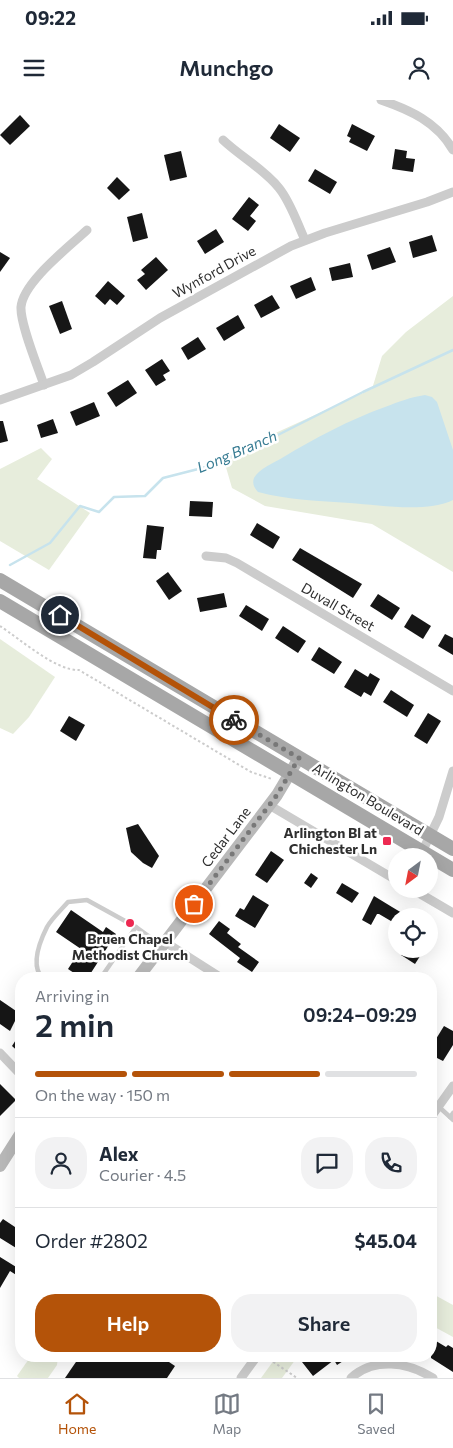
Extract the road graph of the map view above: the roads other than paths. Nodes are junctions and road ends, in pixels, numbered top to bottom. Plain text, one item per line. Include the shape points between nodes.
1 (380, 100) edge
2 (223, 140) dead end
3 (453, 150) edge
4 (453, 192) edge
5 (87, 230) dead end
6 (305, 240) junction
7 (44, 385) junction
8 (0, 400) edge
9 (206, 556) dead end
10 (0, 580) edge
11 (0, 601) edge
12 (453, 691) edge
13 (299, 758) junction
14 (453, 772) edge
15 (290, 773) junction
16 (269, 805) junction
17 (431, 836) junction
18 (415, 848) edge
19 (424, 848) edge
20 (453, 849) edge
21 (438, 861) edge
22 (453, 870) edge
23 (388, 875) edge
24 (427, 898) edge
25 (453, 913) edge
26 (136, 927) junction
27 (164, 944) junction
28 (38, 972) edge
29 (105, 972) edge
30 (142, 972) edge
31 (211, 972) edge
32 (0, 1054) edge
33 (15, 1069) edge
34 (453, 1086) edge
35 (437, 1102) edge
36 (437, 1106) edge
37 (453, 1113) edge
38 (451, 1119) edge
39 (15, 1142) edge
40 (0, 1166) edge
41 (253, 1362) edge
42 (241, 1378) edge
43 (351, 1378) edge
44 (432, 1378) edge

1 - 3 street via 411,110 425,119
2 - 6 street via 280,188
4 - 6 street, Wynford Drive
5 - 7 street via 33,282 23,299 22,318
6 - 7 street, Wynford Drive via 160,318 71,375
7 - 8 street, Wynford Drive
9 - 12 street, Duvall Street via 237,563
10 - 13 main road, Arlington Boulevard
11 - 15 main road, Arlington Boulevard
13 - 15 main road, Cedar Lane
13 - 17 main road, Arlington Boulevard
14 - 17 street
15 - 16 main road, Cedar Lane
15 - 18 main road, Arlington Boulevard
16 - 23 street
16 - 27 main road, Cedar Lane
17 - 19 street
17 - 20 main road, Arlington Boulevard
21 - 22 main road, Arlington Boulevard
24 - 25 street
26 - 27 lane
26 - 28 lane via 87,900 68,902 48,926 36,958
26 - 29 lane
27 - 30 main road, Cedar Lane
27 - 31 street
32 - 33 street
34 - 35 street
36 - 38 lane
37 - 38 lane
39 - 40 main road
41 - 42 street
43 - 44 street via 358,1371 389,1363 404,1365

